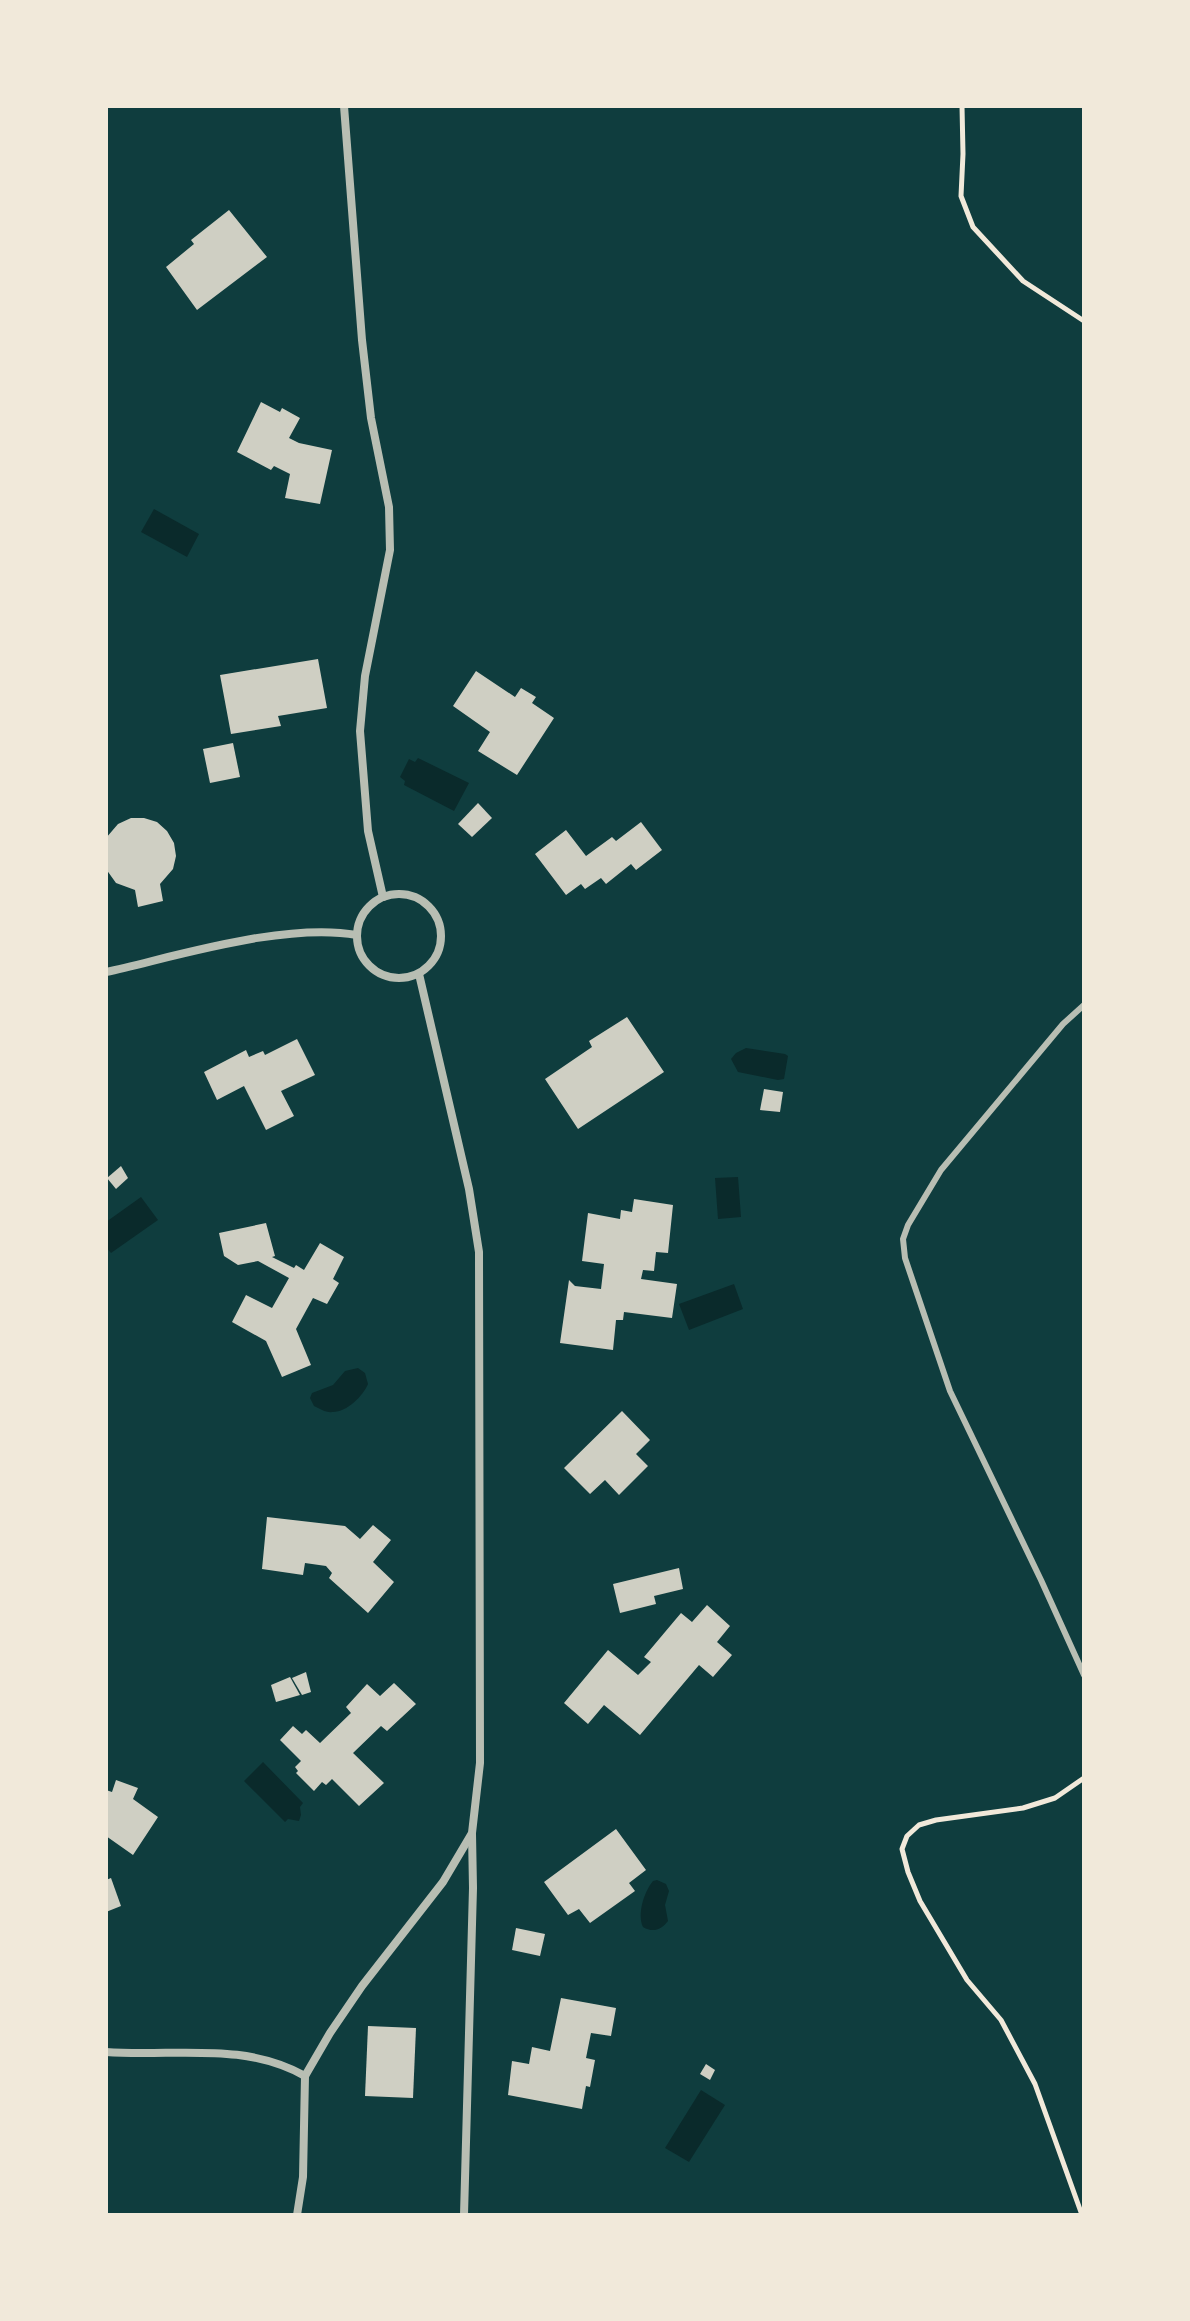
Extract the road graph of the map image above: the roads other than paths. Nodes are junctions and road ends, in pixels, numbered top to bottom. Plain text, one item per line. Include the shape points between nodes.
1 (344, 106) edge
2 (383, 897) junction
3 (357, 935) junction
4 (106, 972) edge
5 (419, 974) junction
6 (1084, 1005) edge
7 (1084, 1675) edge
8 (472, 1833) junction
9 (106, 2052) edge
10 (305, 2076) junction
11 (297, 2215) edge
12 (464, 2215) edge

1 - 2 street via 362,340 389,507 390,550 365,676 360,731 368,831
2 - 3 street via 361,919
2 - 5 street via 411,897 434,913 441,939 438,953
3 - 4 street via 297,933
3 - 5 street via 370,967 385,976
5 - 8 street via 479,1252 480,1748
6 - 7 lane via 941,1170 903,1239 950,1391
8 - 10 street
8 - 12 street
9 - 10 street via 218,2052 259,2057
10 - 11 street

